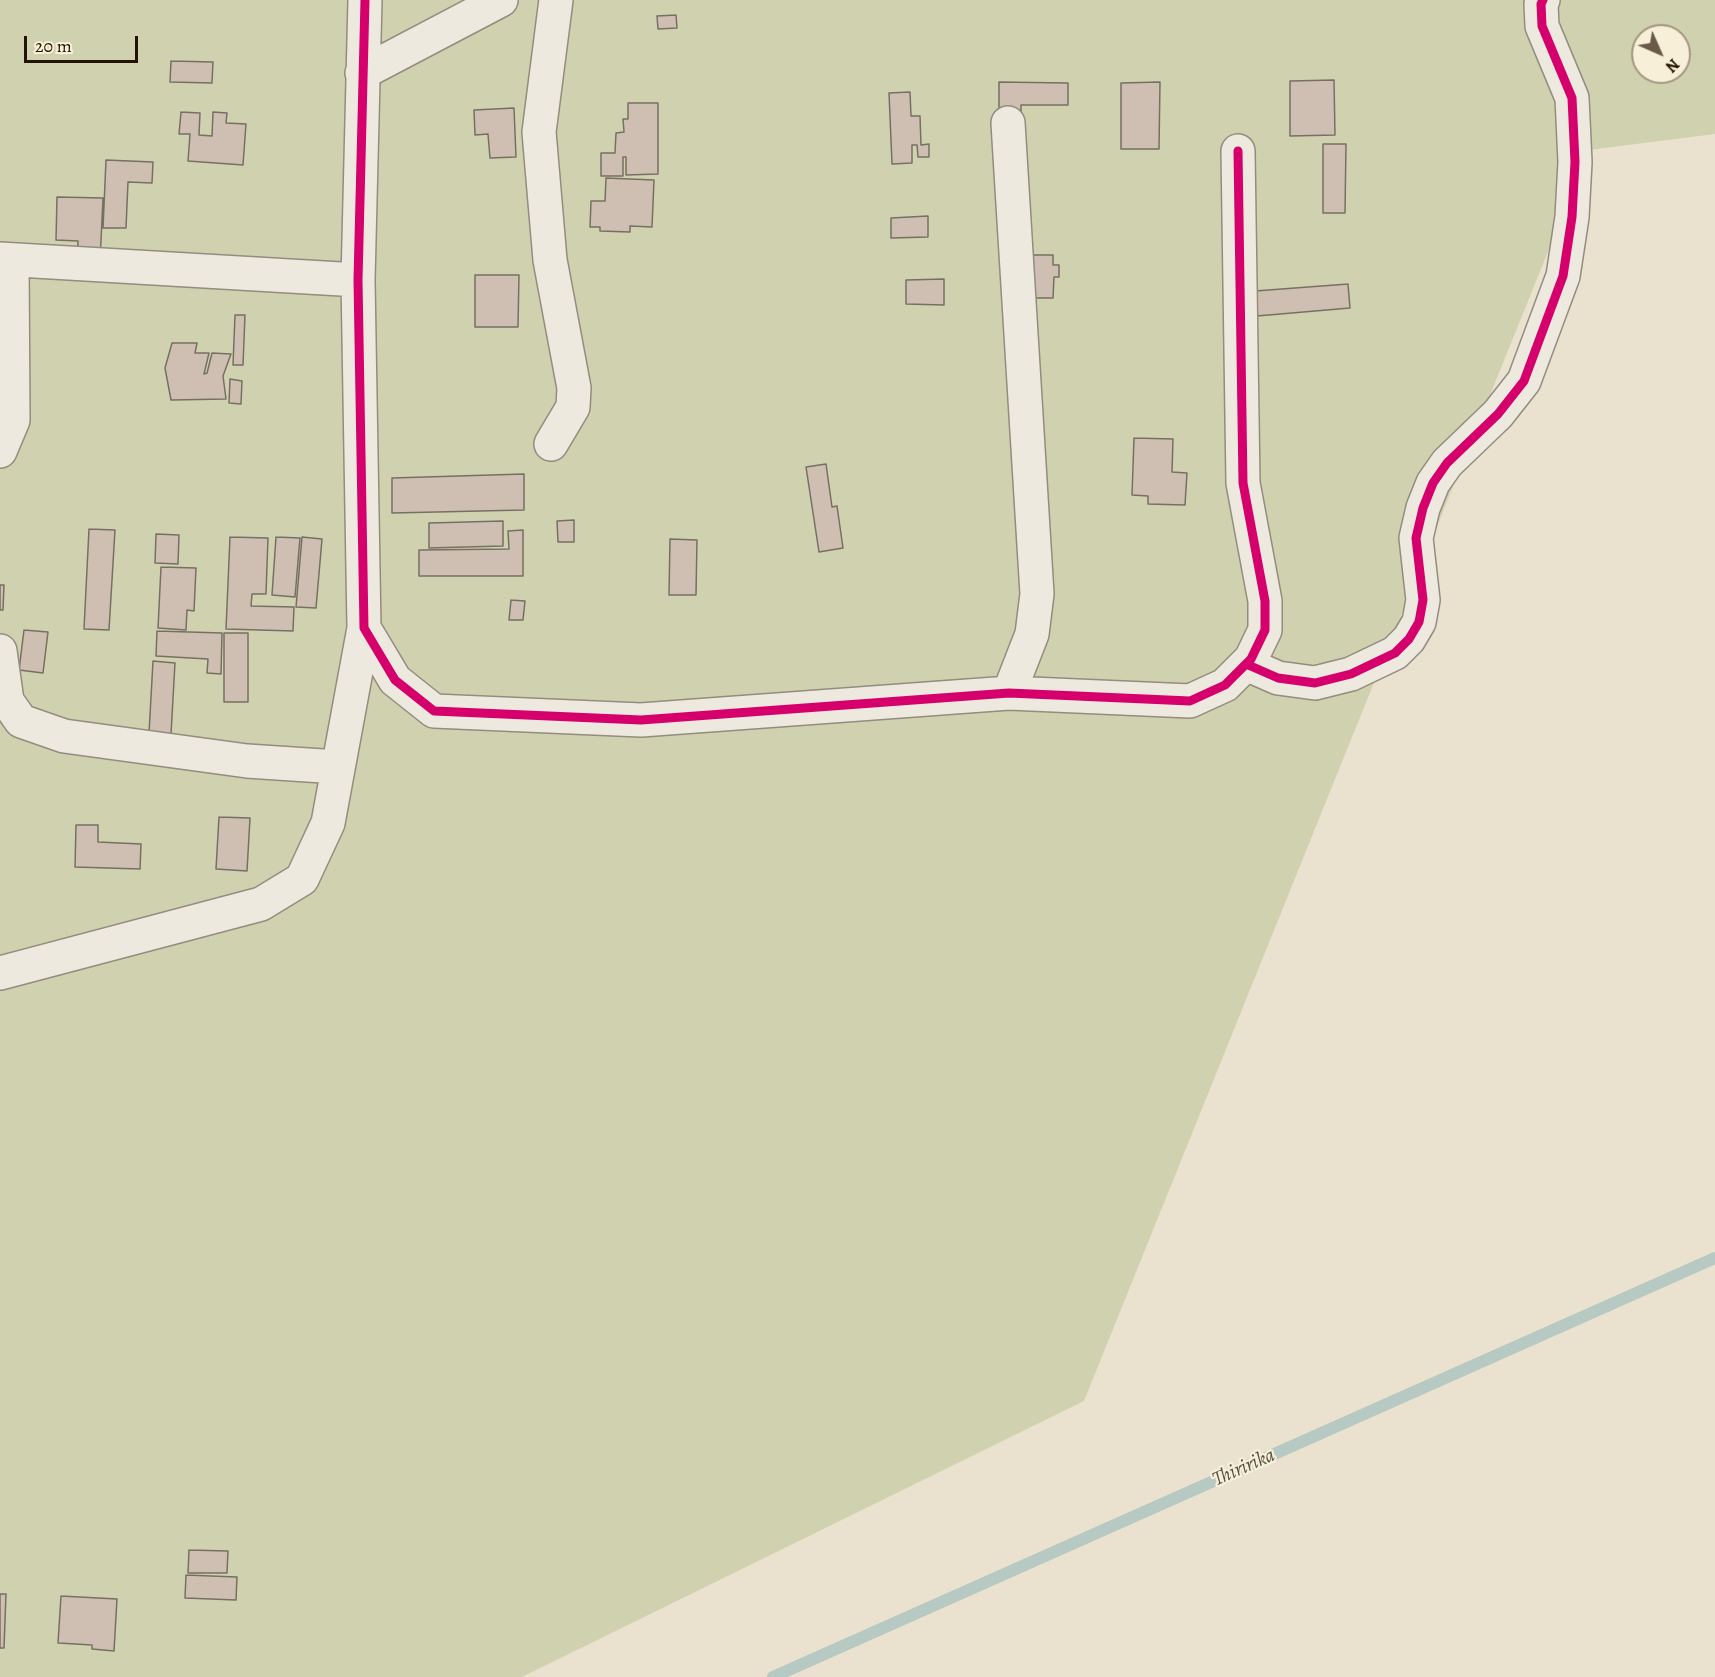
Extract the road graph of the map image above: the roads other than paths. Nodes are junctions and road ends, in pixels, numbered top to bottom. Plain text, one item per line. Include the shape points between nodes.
1 (365, 0) edge
2 (501, 0) edge
3 (556, 0) edge
4 (1543, 0) edge
5 (363, 73) junction
6 (1008, 123) dead end
7 (1238, 152) dead end
8 (6, 259) edge
9 (358, 280) junction
10 (551, 444) dead end
11 (0, 451) edge
12 (364, 628) junction
13 (0, 651) edge
14 (1246, 664) junction
15 (1009, 693) junction
16 (338, 767) junction
17 (0, 973) edge

1 - 5 street
2 - 5 street
3 - 10 street via 539,132 550,260 574,388 573,407
4 - 14 street via 1542,26 1572,98 1575,162 1563,276 1524,381 1498,414 1447,463 1423,508 1416,538 1423,600 1419,621 1395,653 1351,674 1315,683 1278,678
5 - 9 street
6 - 15 street via 1037,594 1032,634
7 - 14 street via 1243,483 1265,601 1265,630
8 - 9 street
8 - 11 street via 13,420
9 - 12 street
12 - 15 street via 395,680 434,711 641,720
12 - 16 street
13 - 16 street via 7,701 21,721 64,736 247,761
14 - 15 street via 1225,685 1190,701
16 - 17 street via 328,823 302,879 261,904

